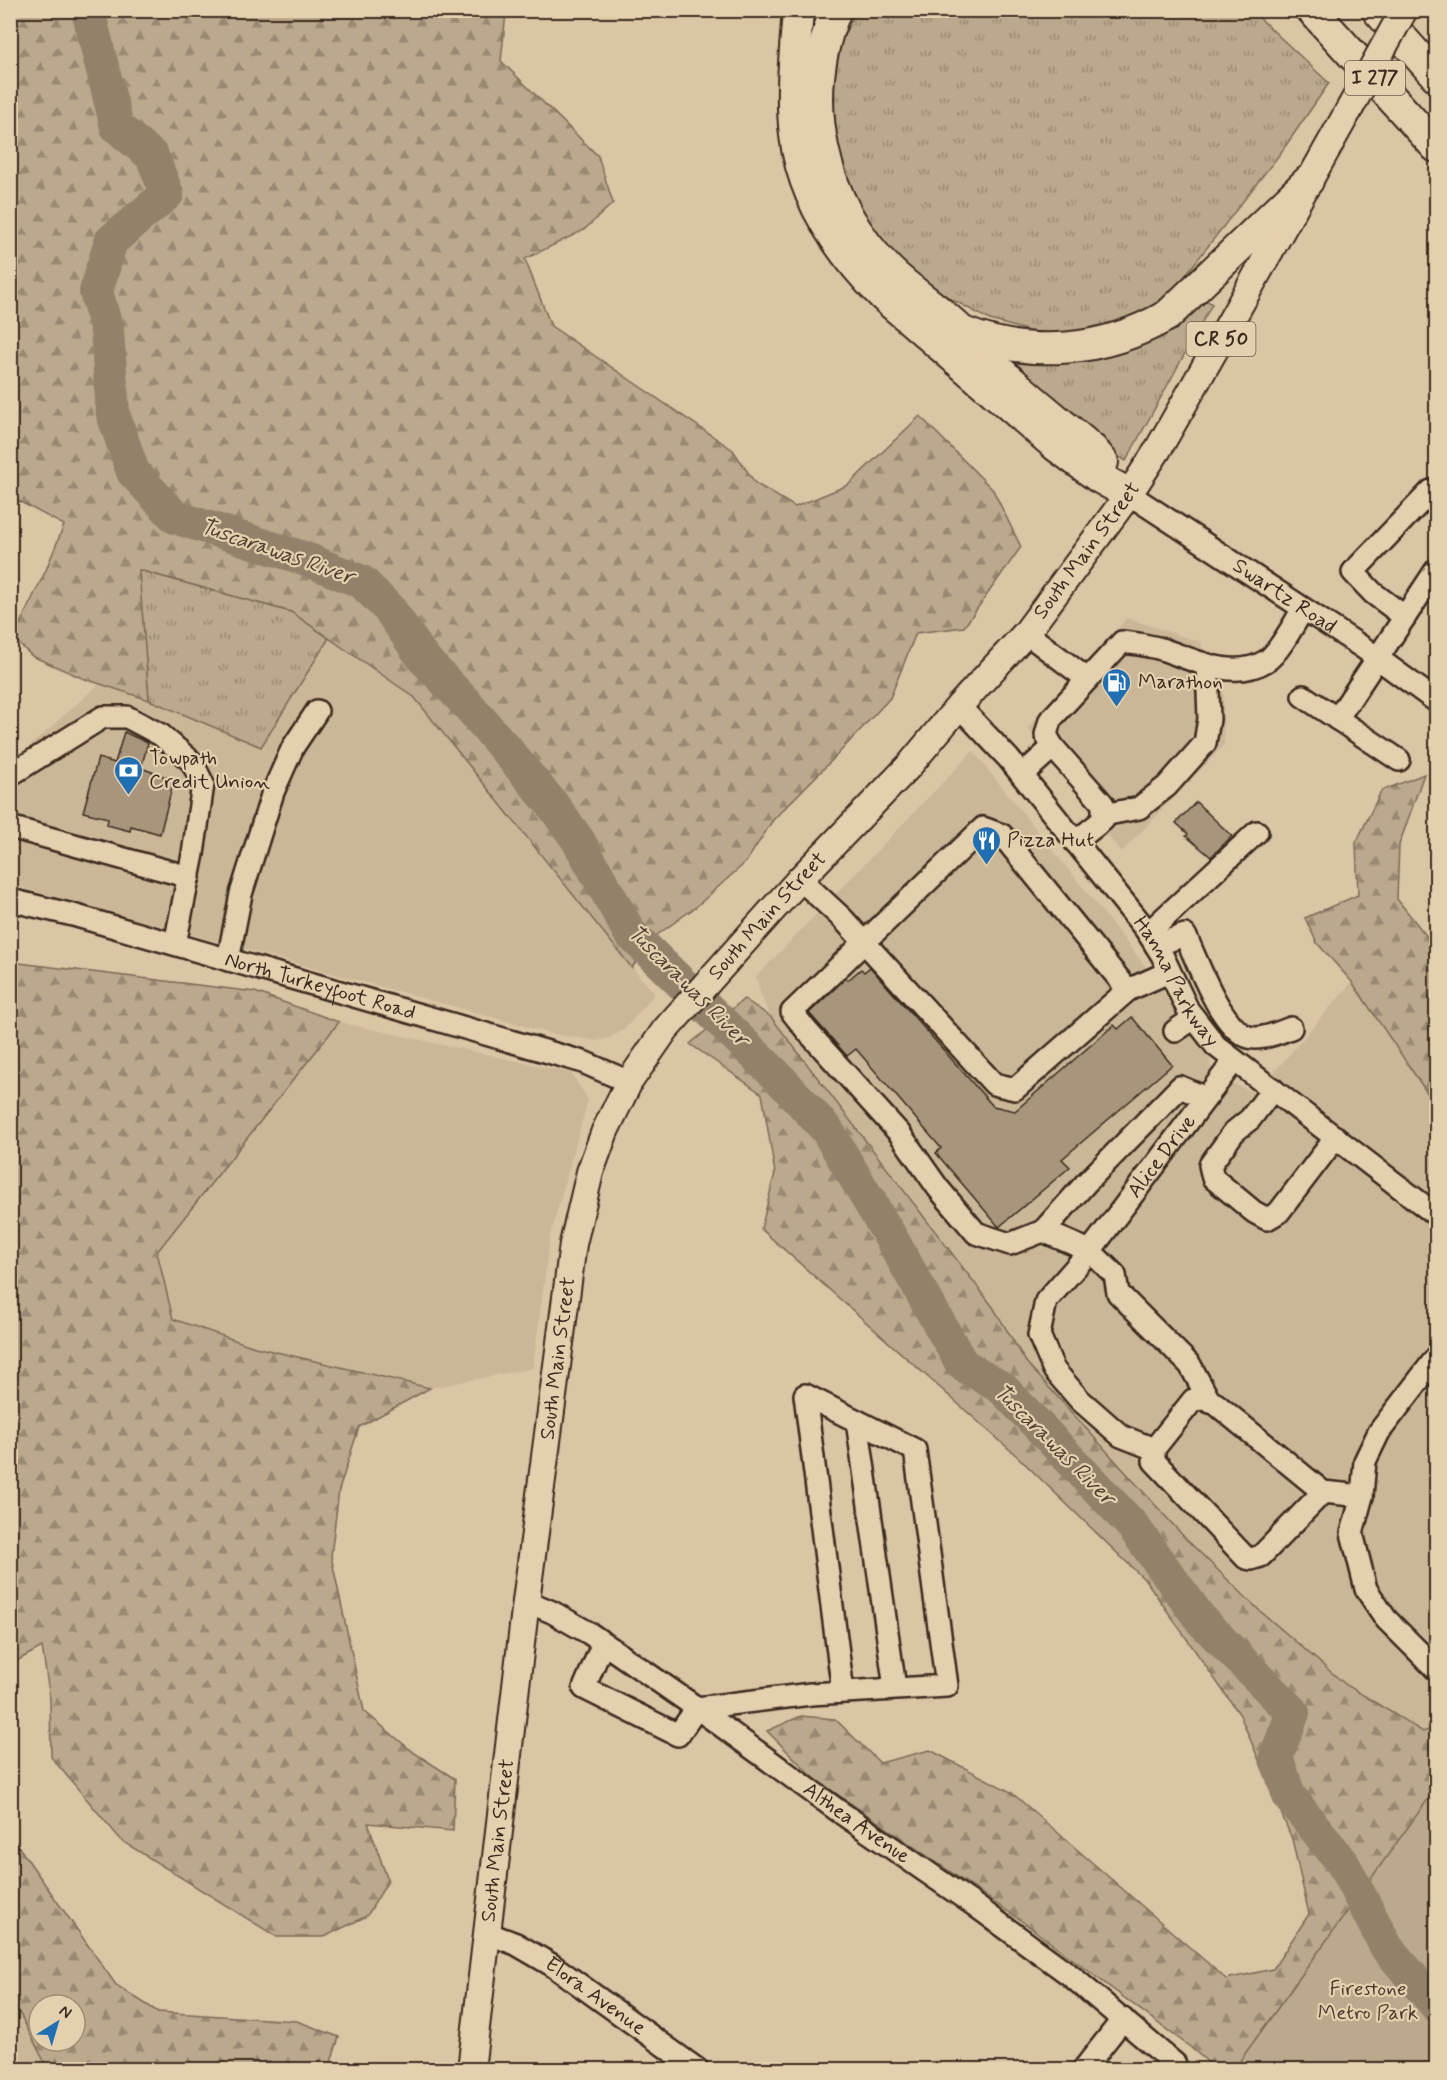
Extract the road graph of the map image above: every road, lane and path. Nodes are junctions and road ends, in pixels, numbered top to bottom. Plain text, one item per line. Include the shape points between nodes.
1 (798, 10) edge
2 (836, 10) edge
3 (1377, 10) edge
4 (1404, 10) edge
5 (1312, 12) edge
6 (1437, 76) edge
7 (1437, 147) edge
8 (1308, 181) junction
9 (963, 332) junction
10 (1129, 494) junction
11 (1437, 496) edge
12 (1437, 570) edge
13 (1303, 609) junction
14 (1405, 617) junction
15 (1026, 633) junction
16 (1377, 657) junction
17 (1207, 665) junction
18 (1088, 679) junction
19 (1303, 696) dead end
20 (1437, 701) edge
21 (960, 706) junction
22 (316, 711) dead end
23 (1337, 719) junction
24 (1053, 747) junction
25 (1399, 760) dead end
26 (10, 775) edge
27 (1022, 775) junction
28 (1103, 815) junction
29 (10, 827) edge
30 (1257, 832) dead end
31 (1075, 842) junction
32 (189, 877) junction
33 (800, 879) junction
34 (10, 900) edge
35 (1152, 939) junction
36 (864, 942) junction
37 (175, 944) junction
38 (228, 960) junction
39 (1169, 972) junction
40 (1128, 990) junction
41 (1194, 1018) junction
42 (1291, 1028) dead end
43 (1175, 1031) dead end
44 (1238, 1031) junction
45 (1228, 1056) junction
46 (629, 1082) junction
47 (1273, 1089) junction
48 (1206, 1098) junction
49 (1336, 1137) junction
50 (1437, 1215) edge
51 (1043, 1232) junction
52 (1090, 1251) junction
53 (1437, 1358) edge
54 (1210, 1402) junction
55 (857, 1421) junction
56 (1154, 1449) junction
57 (1323, 1492) junction
58 (1362, 1496) junction
59 (526, 1601) junction
60 (603, 1643) junction
61 (1436, 1670) edge
62 (895, 1688) junction
63 (843, 1692) junction
64 (697, 1708) junction
65 (487, 1933) junction
66 (1123, 2019) junction
67 (1175, 2064) dead end
68 (471, 2070) edge
69 (698, 2070) edge
70 (1083, 2070) edge

1 - 10 highway via 795,136 809,189 836,242 884,297 1047,438 1098,477
2 - 9 highway via 823,50 818,86 821,142 836,191 852,223 876,255
3 - 6 highway, I 277
4 - 8 main road, South Main Street / CR 50, bridge
5 - 7 highway, I 277
8 - 9 highway via 1168,315 1145,328 1089,346 1054,350 982,340
8 - 10 main road, South Main Street / CR 50 via 1203,371
9 - 10 highway via 981,354 1092,449
10 - 13 street, Swartz Road
10 - 15 main road, South Main Street
11 - 14 street via 1431,491 1353,572
12 - 14 street
13 - 16 street, Swartz Road
13 - 17 street via 1266,661 1241,670
14 - 16 street
15 - 18 street
15 - 21 main road, South Main Street
16 - 20 street, Swartz Road
16 - 23 street
17 - 18 street via 1158,648 1122,642
17 - 28 street via 1209,719 1205,743 1167,786 1138,808
18 - 24 street via 1050,720 1046,735
19 - 23 street
21 - 27 street, Hanna Parkway
21 - 33 main road, South Main Street via 908,767
22 - 38 street via 293,747 273,792 241,894
23 - 25 street
24 - 27 street
24 - 28 street via 1103,804
26 - 32 street via 103,717 127,717 161,735 192,762 203,784
27 - 31 street, Hanna Parkway
28 - 31 street via 1103,820
29 - 32 street
30 - 35 street
31 - 35 street, Hanna Parkway
32 - 37 street
33 - 36 street
33 - 46 main road, South Main Street via 665,1030
34 - 37 street, North Turkeyfoot Road
35 - 39 street, Hanna Parkway
35 - 44 street via 1185,935 1208,986
36 - 40 street via 994,1084 1014,1089
36 - 40 street via 983,828 1002,835
36 - 51 street via 792,1011 900,1134 976,1233 1010,1244
37 - 38 street, North Turkeyfoot Road
38 - 46 street, North Turkeyfoot Road via 583,1062
39 - 40 street
39 - 41 street, Hanna Parkway
41 - 43 street
41 - 45 street, Hanna Parkway
42 - 44 street via 1254,1038
44 - 45 street, Alice Drive
45 - 47 street, Hanna Parkway
45 - 48 street, Alice Drive
46 - 59 main road, South Main Street via 590,1172 573,1244
47 - 49 street, Hanna Parkway
47 - 49 street via 1210,1166 1213,1178 1254,1212 1267,1219 1279,1212
48 - 51 street via 1180,1087
48 - 52 street, Alice Drive
49 - 50 street, Hanna Parkway
51 - 52 street
52 - 54 street via 1115,1275 1118,1293 1190,1365
52 - 56 street, Alice Drive via 1046,1301 1038,1335 1054,1370 1080,1400 1120,1436
53 - 58 street via 1379,1432 1365,1461
54 - 56 street via 1193,1400
54 - 57 street
55 - 62 street
55 - 62 street via 915,1450 947,1686
55 - 63 street via 805,1395
56 - 57 street via 1154,1461 1246,1558 1261,1556
57 - 58 street
58 - 61 street via 1352,1533 1366,1589 1386,1618
59 - 60 street, Althea Avenue
59 - 65 main road, South Main Street
60 - 64 street, Althea Avenue
60 - 64 street via 584,1688 678,1735
62 - 63 street
63 - 64 street
64 - 66 street, Althea Avenue via 973,1904
65 - 68 main road, South Main Street
65 - 69 street, Elora Avenue via 552,1965
66 - 67 street, Althea Avenue
66 - 70 street

